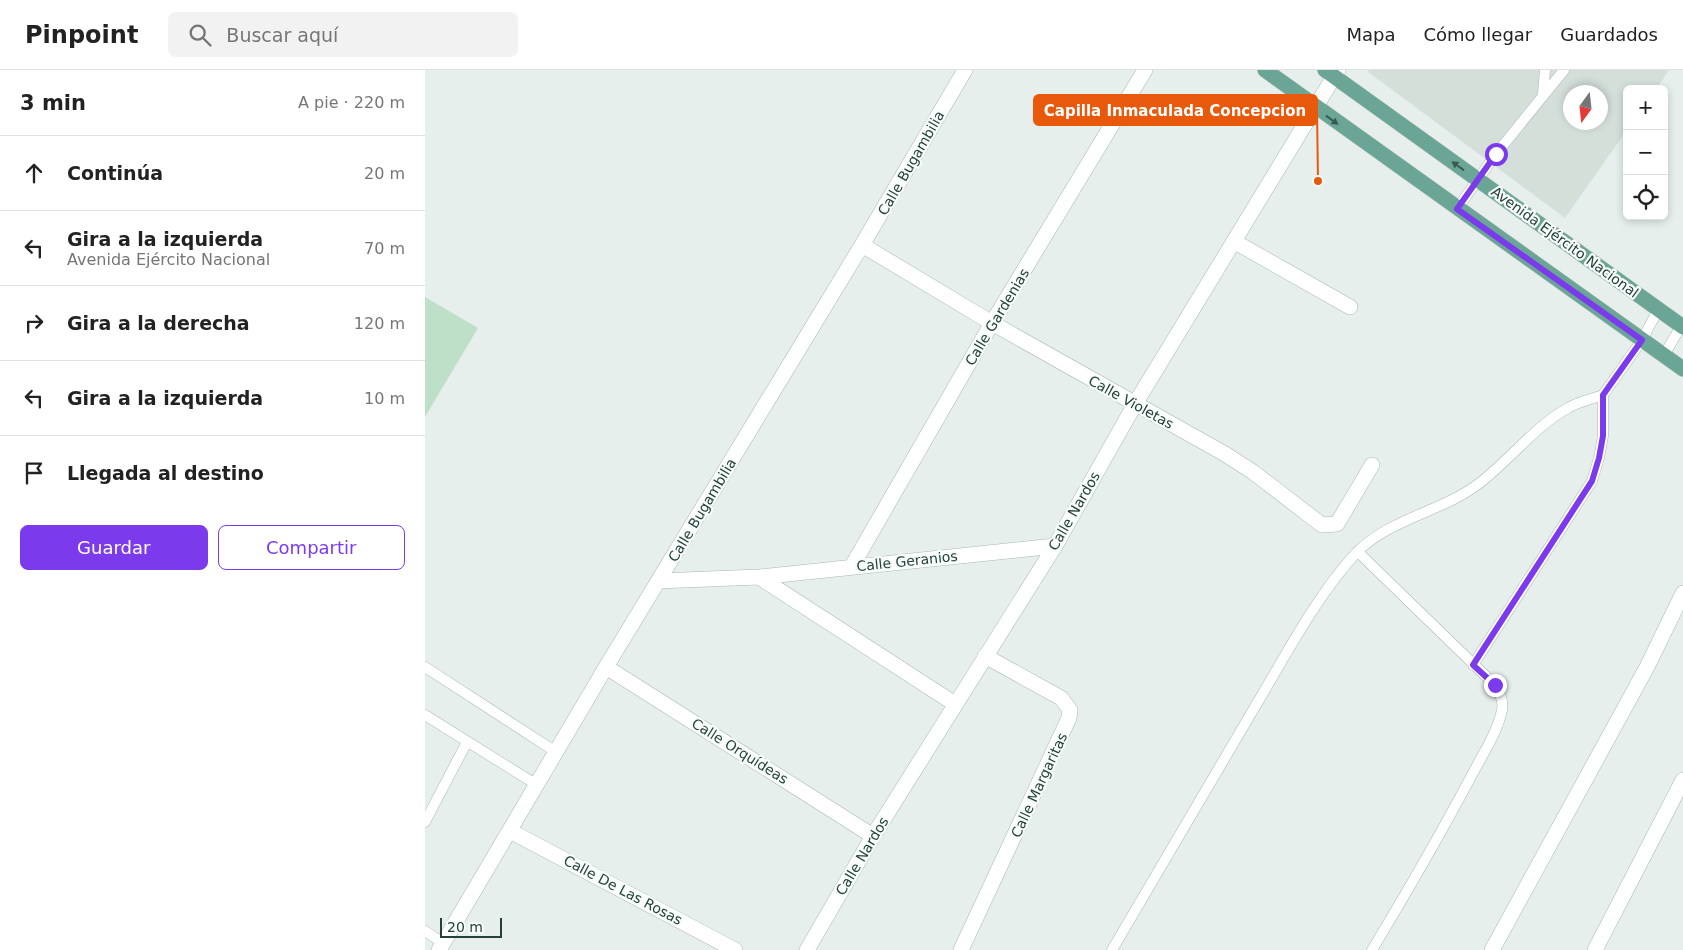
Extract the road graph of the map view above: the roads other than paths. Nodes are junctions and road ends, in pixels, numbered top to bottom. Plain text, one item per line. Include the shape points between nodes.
1 (965, 70) edge
2 (1145, 70) edge
3 (1265, 70) edge
4 (1545, 70) edge
5 (1564, 70) edge
6 (1332, 72) edge
7 (1543, 94) junction
8 (1316, 108) junction
9 (1478, 180) junction
10 (1457, 209) junction
11 (1235, 242) junction
12 (862, 245) junction
13 (1350, 307) dead end
14 (1658, 310) junction
15 (992, 323) junction
16 (1682, 325) edge
17 (1642, 340) junction
18 (1663, 355) junction
19 (1683, 369) edge
20 (1603, 395) junction
21 (1135, 404) junction
22 (1372, 465) dead end
23 (1055, 546) junction
24 (1358, 552) junction
25 (852, 566) junction
26 (759, 577) junction
27 (658, 582) junction
28 (1683, 593) edge
29 (985, 656) junction
30 (1473, 665) junction
31 (425, 667) edge
32 (606, 667) junction
33 (955, 704) junction
34 (425, 715) edge
35 (467, 742) junction
36 (556, 752) junction
37 (1683, 780) edge
38 (537, 785) junction
39 (425, 822) edge
40 (510, 831) junction
41 (873, 836) junction
42 (425, 931) edge
43 (441, 946) edge
44 (735, 950) edge
45 (807, 950) edge
46 (961, 950) edge
47 (1112, 950) edge
48 (1373, 950) edge
49 (1492, 950) edge
50 (1595, 950) edge

1 - 12 street, Calle Bugambilia
2 - 15 street, Calle Gardenias
3 - 8 main road
4 - 7 lane
5 - 7 lane
6 - 8 street, Calle Nardos
9 -> 6 main road, Avenida Ejército Nacional
7 - 9 lane
8 -> 10 main road
8 - 11 street, Calle Nardos
9 - 10 lane
9 - 14 main road, Avenida Ejército Nacional
10 - 17 main road
11 - 13 street
11 - 21 street, Calle Nardos
12 - 15 street, Calle Violetas
12 - 27 street, Calle Bugambilia
14 - 16 main road, Avenida Ejército Nacional
14 - 17 lane
15 - 21 street, Calle Violetas
15 - 25 street, Calle Gardenias
16 - 18 lane
17 - 18 main road
17 - 20 lane
18 - 19 main road
20 - 24 lane via 1568,408 1547,422 1461,496 1392,527
20 - 30 lane via 1603,436 1592,481
21 - 22 street, Calle Violetas via 1253,472 1322,525 1337,524
21 - 23 street, Calle Nardos
23 - 25 street, Calle Geranios
23 - 29 street, Calle Nardos
24 - 30 lane
24 - 47 lane via 1292,644
25 - 26 street, Calle Geranios
26 - 27 street, Calle Geranios
26 - 33 street
27 - 32 street, Calle Bugambilia
28 - 49 street via 1647,667
29 - 33 street, Calle Nardos
29 - 46 street, Calle Margaritas via 1061,698 1069,710 1069,718
30 - 48 lane via 1500,693 1502,710 1459,800
31 - 36 lane
32 - 36 street, Calle Bugambilia
32 - 41 street, Calle Orquídeas
33 - 41 street, Calle Nardos
34 - 35 lane
35 - 38 lane
35 - 39 lane
36 - 38 street, Calle Bugambilia
37 - 50 street
38 - 40 street, Calle Bugambilia
40 - 43 street, Calle Bugambilia
40 - 44 street, Calle De Las Rosas
41 - 45 street, Calle Nardos
42 - 43 lane

